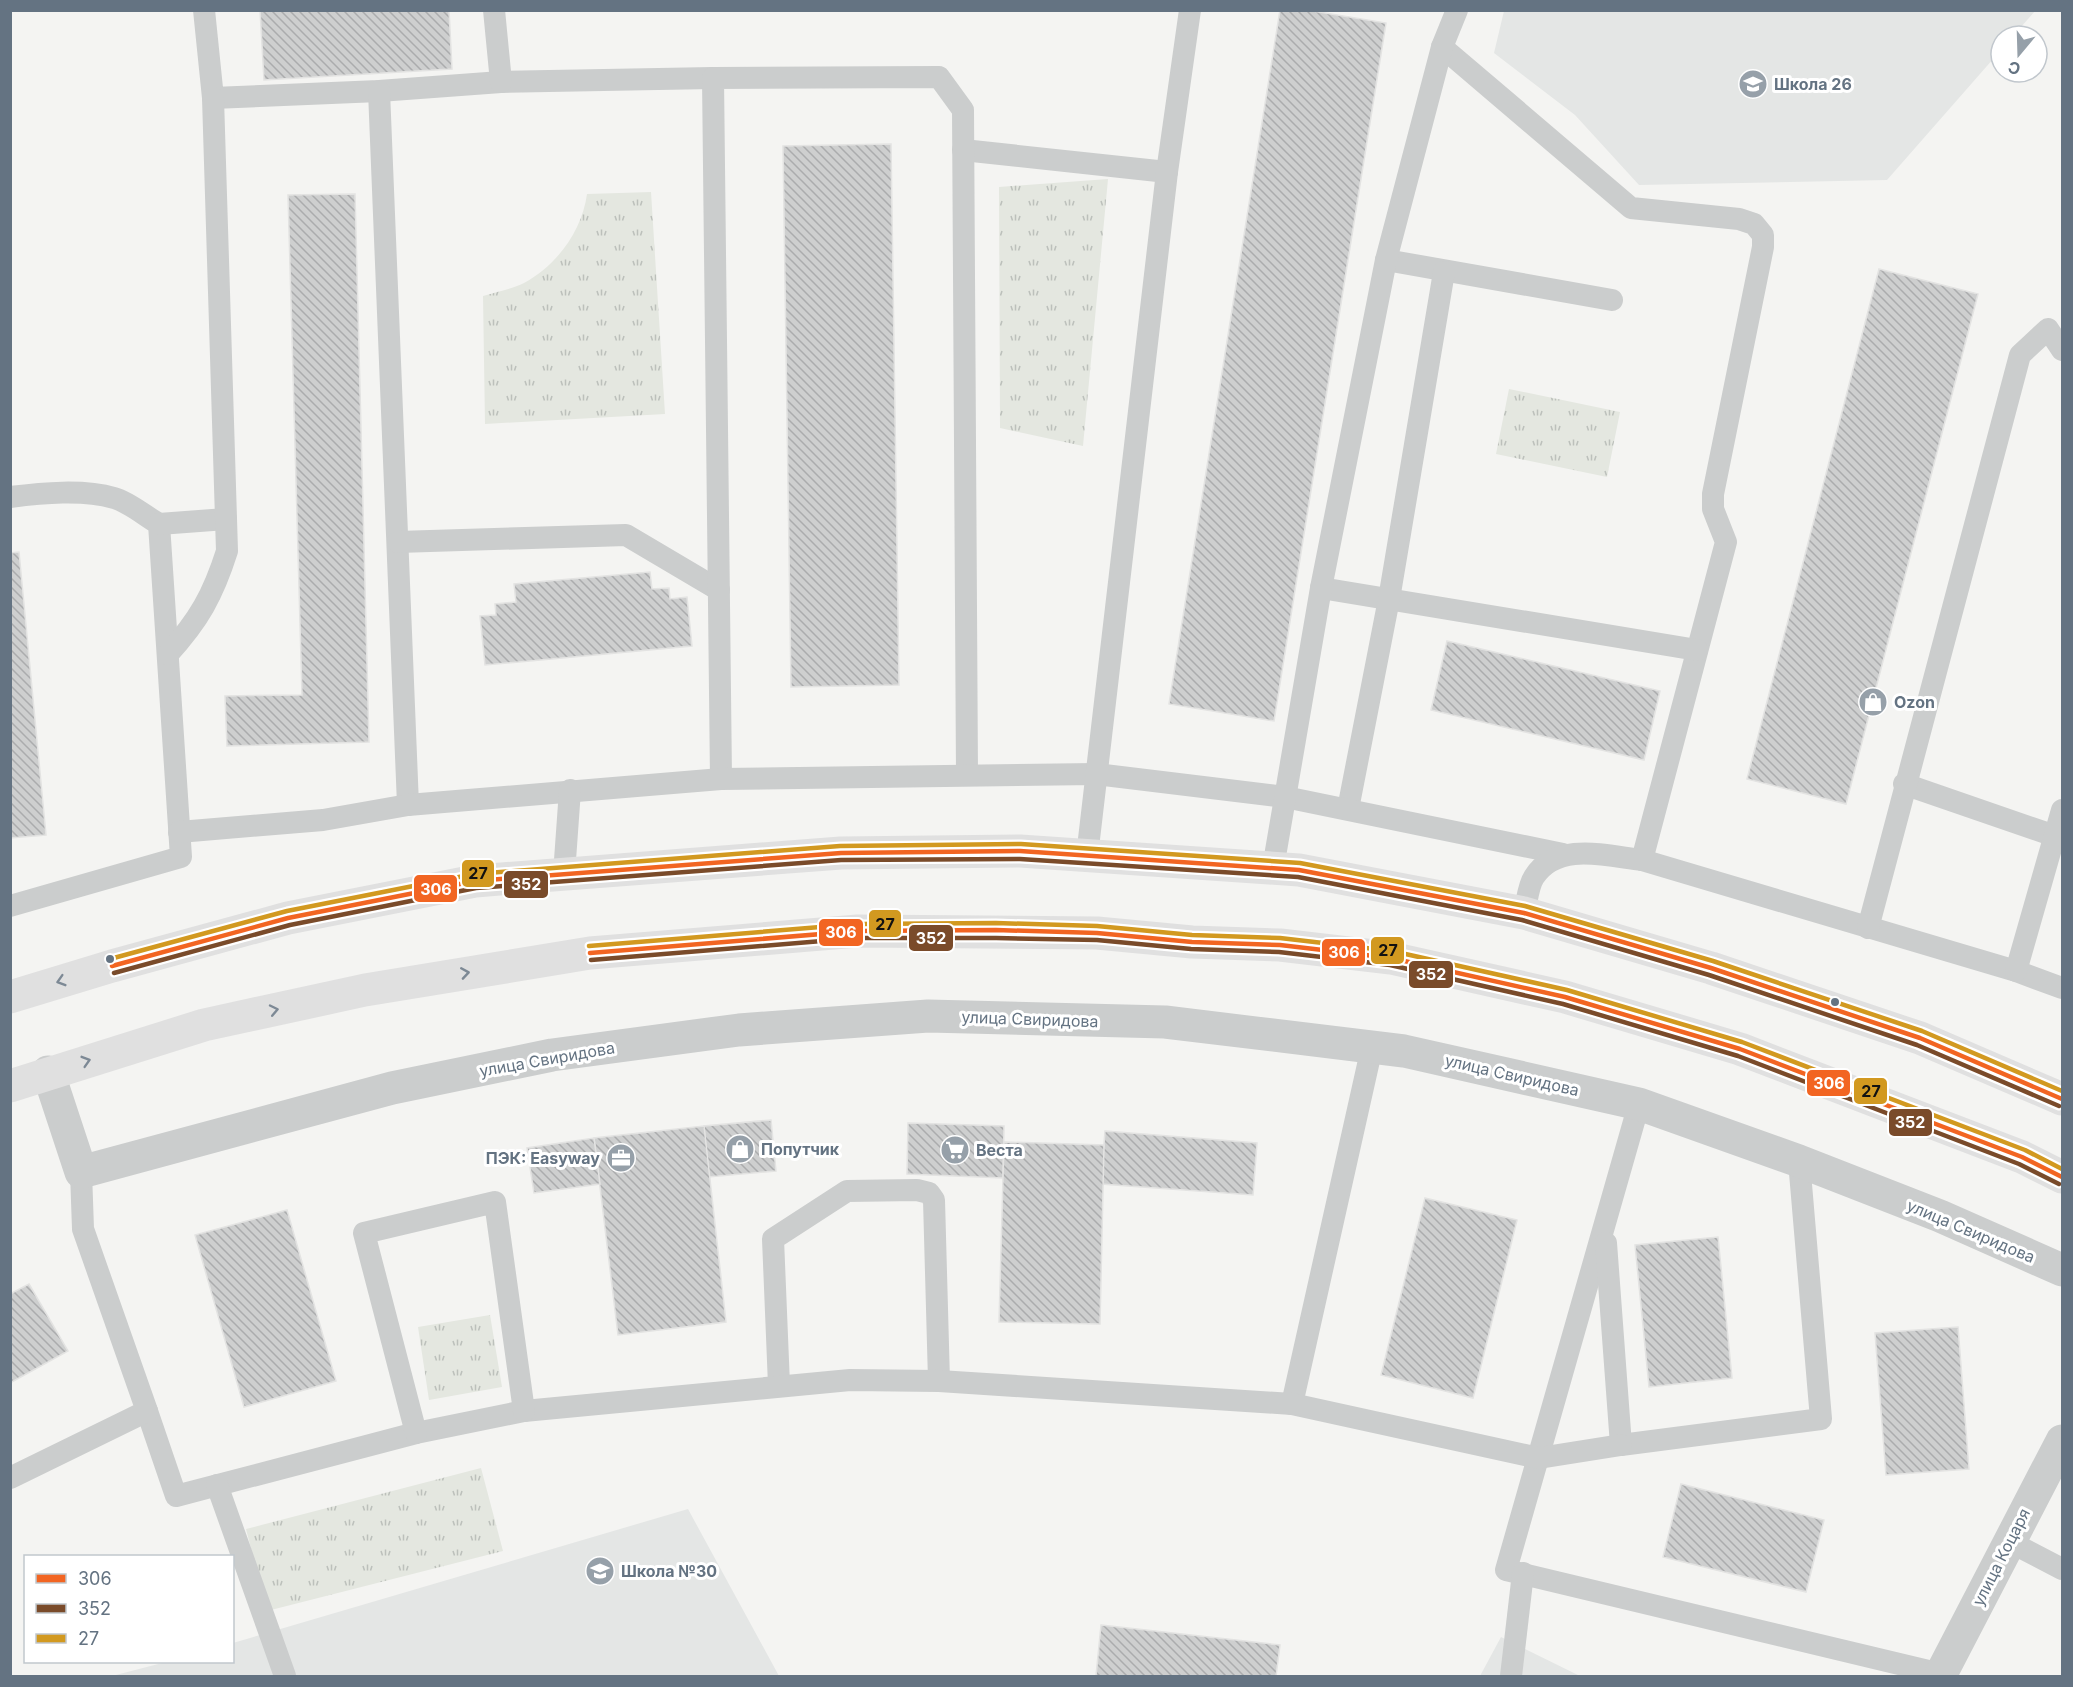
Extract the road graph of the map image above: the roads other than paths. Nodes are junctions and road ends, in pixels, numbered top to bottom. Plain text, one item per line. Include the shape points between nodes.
1 (204, 10) edge
2 (494, 10) edge
3 (1190, 10) edge
4 (1456, 10) edge
5 (1442, 47) junction
6 (713, 78) junction
7 (501, 82) junction
8 (379, 91) junction
9 (213, 98) junction
10 (963, 150) junction
11 (1167, 172) junction
12 (1386, 260) junction
13 (1444, 272) junction
14 (1612, 300) dead end
15 (2062, 350) edge
16 (10, 497) edge
17 (226, 519) junction
18 (159, 524) junction
19 (398, 542) junction
20 (1321, 588) junction
21 (719, 590) junction
22 (1389, 598) junction
23 (1697, 650) junction
24 (168, 654) junction
25 (967, 774) junction
26 (1096, 774) junction
27 (721, 779) junction
28 (1904, 784) junction
29 (570, 790) junction
30 (1285, 797) junction
31 (408, 805) junction
32 (1348, 809) junction
33 (2062, 810) edge
34 (179, 832) junction
35 (2055, 836) junction
36 (1563, 854) junction
37 (1087, 856) junction
38 (1642, 860) junction
39 (1273, 868) junction
40 (564, 874) junction
41 (10, 906) edge
42 (1524, 913) junction
43 (1868, 928) junction
44 (2016, 971) junction
45 (2062, 988) edge
46 (10, 997) edge
47 (1372, 1047) junction
48 (48, 1072) junction
49 (10, 1086) edge
50 (2062, 1099) edge
51 (1639, 1104) junction
52 (1799, 1161) junction
53 (81, 1172) junction
54 (2062, 1177) edge
55 (1604, 1229) junction
56 (2062, 1270) edge
57 (939, 1381) junction
58 (779, 1385) junction
59 (1292, 1404) junction
60 (147, 1411) junction
61 (524, 1411) junction
62 (417, 1433) junction
63 (2062, 1440) edge
64 (1621, 1445) junction
65 (1539, 1458) junction
66 (10, 1478) edge
67 (217, 1485) junction
68 (2010, 1542) junction
69 (2062, 1569) edge
70 (1522, 1574) junction
71 (1941, 1674) joint
72 (285, 1677) edge
73 (1511, 1677) edge

1 - 9 lane
2 - 7 lane
3 - 11 lane
4 - 5 lane
5 - 12 lane
5 - 23 lane via 1631,208 1739,219 1754,224 1763,235 1713,494 1713,509 1726,542
6 - 7 lane
6 - 10 lane via 939,77 963,110
6 - 21 lane
7 - 8 lane
8 - 9 lane
8 - 19 lane
9 - 17 lane
10 - 11 lane
10 - 25 lane
11 - 26 lane
12 - 13 lane
12 - 20 lane
13 - 14 lane
13 - 22 lane
15 - 28 lane via 2048,329 2020,355
16 - 18 lane via 53,494 115,498
17 - 18 lane
17 - 24 lane via 227,551 215,589 188,632
18 - 24 lane
19 - 21 lane via 626,535
19 - 31 lane
20 - 22 lane
20 - 30 lane
21 - 27 lane
22 - 23 lane
22 - 32 lane
23 - 38 lane
24 - 34 lane
25 - 26 lane
25 - 27 lane
26 - 30 lane
26 - 37 lane
27 - 29 lane
28 - 35 lane
28 - 43 lane
29 - 31 lane
29 - 40 lane
30 - 32 lane
30 - 39 lane
31 - 34 lane via 323,820
32 - 36 lane
33 - 35 lane
34 - 41 lane via 181,857
35 - 44 lane
36 - 38 lane
36 - 42 lane via 1544,864 1532,878
37 - 39 street
37 - 40 street via 1020,851 841,853
38 - 43 lane
39 - 42 street
40 -> 46 street via 475,881 288,918
42 - 50 street via 1711,968 1920,1038
43 - 44 lane
44 - 45 lane
47 - 51 street, улица Свиридова via 1404,1050
47 - 53 street, улица Свиридова via 1165,1022 928,1016 739,1030 552,1055 392,1088
47 - 59 lane
48 - 49 street
48 - 53 street
48 -> 54 street via 204,1026 365,990 590,953 858,931 1096,933 1280,945 1391,958 1565,997 1740,1049 2012,1153
51 - 52 street, улица Свиридова
51 - 55 lane
52 - 56 street, улица Свиридова via 1940,1216
52 - 64 lane via 1821,1419
53 - 60 lane via 83,1229
55 - 64 lane
55 - 65 lane
57 - 58 lane via 850,1380
57 - 58 lane via 934,1200 929,1193 917,1190 862,1189 847,1191 773,1239
57 - 59 lane
58 - 61 lane
59 - 65 lane
60 - 66 lane
60 - 67 lane via 176,1496
61 - 62 lane
61 - 62 lane via 495,1202 363,1233
62 - 67 lane
63 - 68 street, улица Коцаря
64 - 65 lane
65 - 70 lane via 1506,1570
67 - 72 lane
68 - 69 lane
68 - 71 street, улица Коцаря
70 - 71 lane
70 - 73 lane

